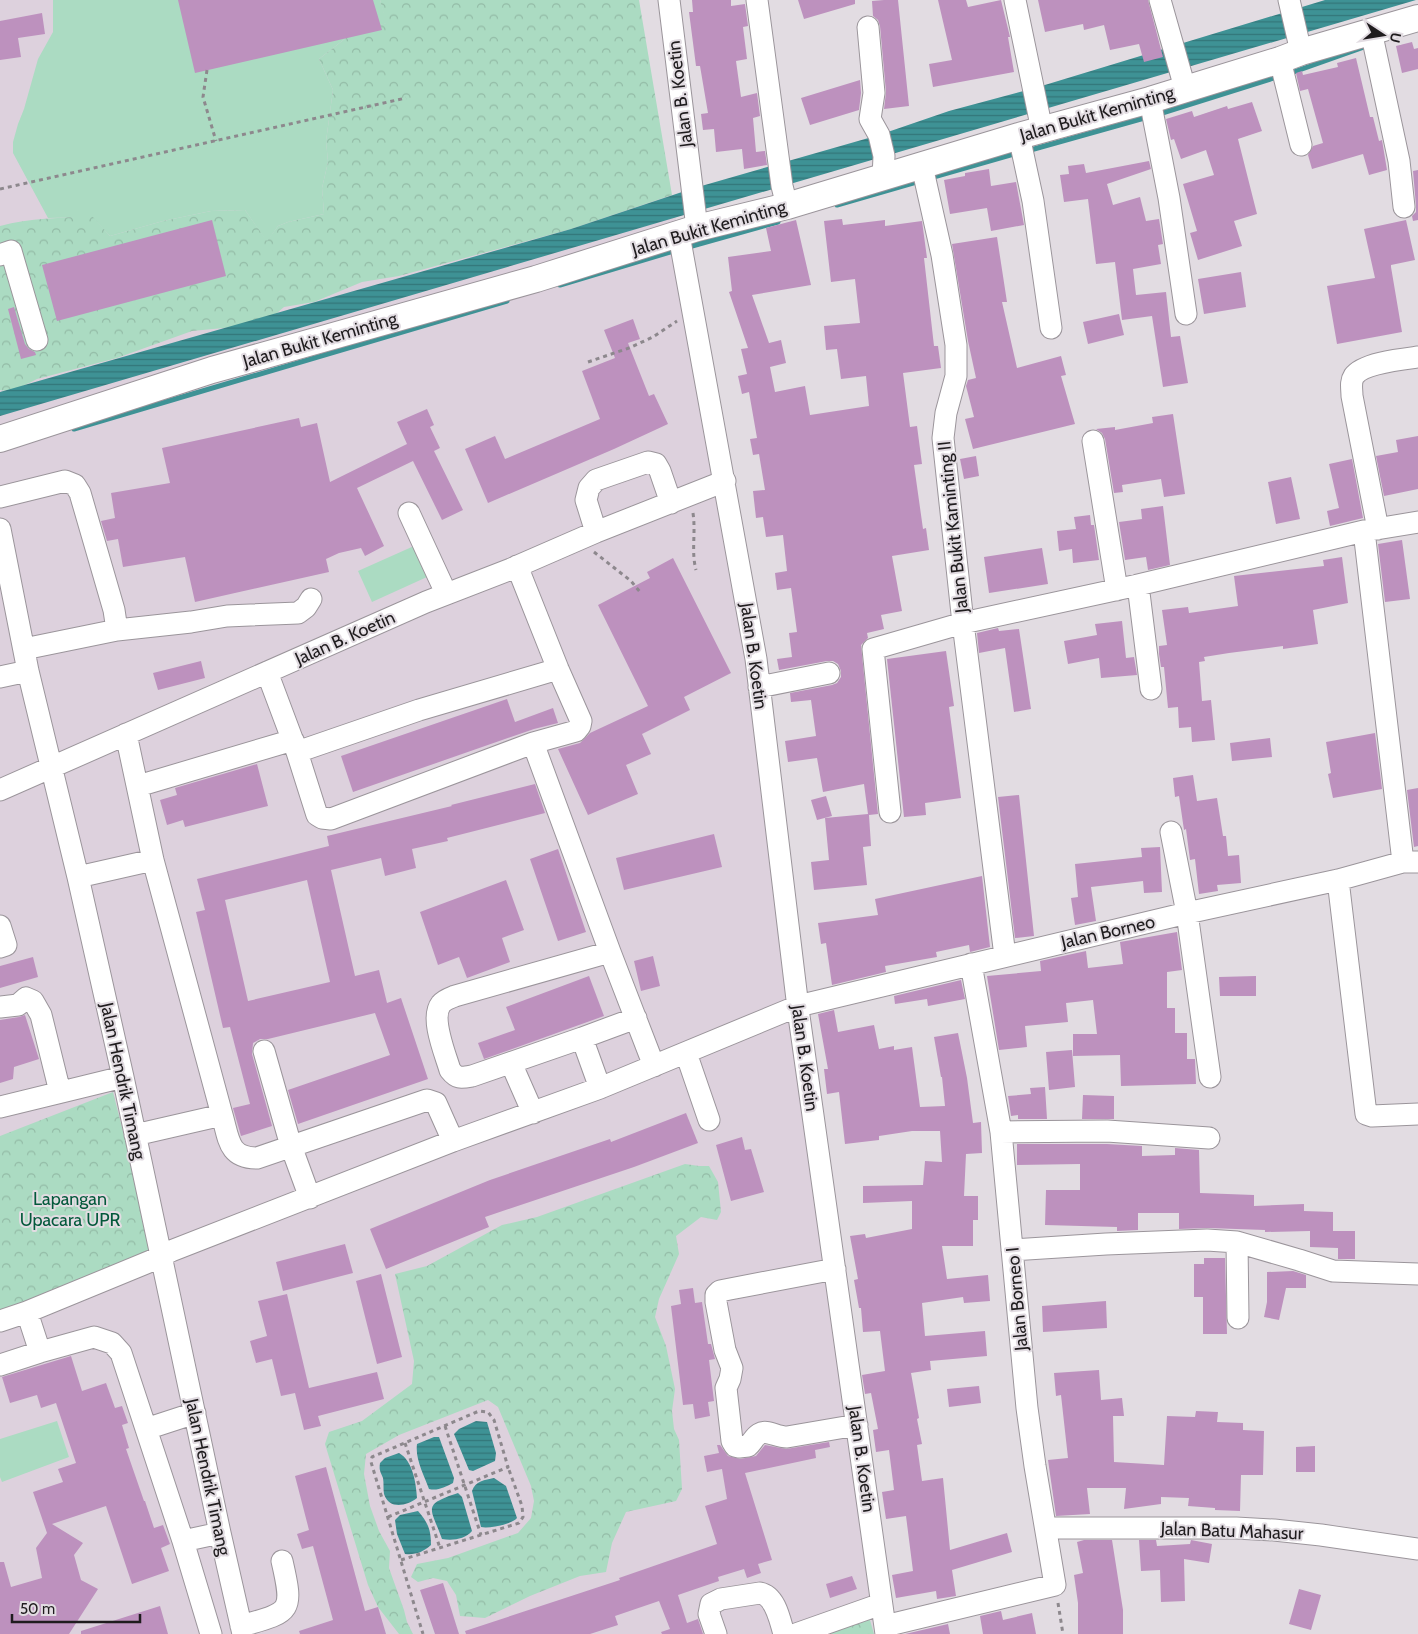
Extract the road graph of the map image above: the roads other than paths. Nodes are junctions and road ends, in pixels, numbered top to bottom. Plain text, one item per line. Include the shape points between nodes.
1 (669, 0) edge
2 (756, 0) edge
3 (1015, 0) edge
4 (1160, 0) edge
5 (1290, 5) edge
6 (1418, 18) edge
7 (868, 27) dead end
8 (1371, 31) junction
9 (1293, 49) junction
10 (1182, 79) junction
11 (1150, 100) junction
12 (1033, 126) junction
13 (1301, 145) dead end
14 (922, 166) junction
15 (883, 167) junction
16 (784, 196) junction
17 (1404, 207) dead end
18 (690, 225) junction
19 (0, 255) edge
20 (1186, 314) dead end
21 (1051, 328) dead end
22 (37, 340) dead end
23 (1418, 357) edge
24 (0, 439) edge
25 (1093, 441) dead end
26 (725, 481) junction
27 (0, 497) edge
28 (679, 499) junction
29 (409, 513) dead end
30 (1418, 522) edge
31 (1371, 530) junction
32 (589, 535) junction
33 (1, 537) edge
34 (518, 566) junction
35 (1138, 585) junction
36 (1117, 590) junction
37 (446, 593) junction
38 (311, 599) dead end
39 (962, 622) junction
40 (117, 630) junction
41 (24, 649) junction
42 (558, 669) junction
43 (28, 671) junction
44 (267, 672) junction
45 (829, 673) dead end
46 (0, 677) edge
47 (759, 687) junction
48 (1151, 689) dead end
49 (126, 734) junction
50 (533, 743) junction
51 (295, 746) junction
52 (52, 768) junction
53 (138, 786) junction
54 (0, 790) edge
55 (890, 812) dead end
56 (1171, 832) dead end
57 (153, 860) junction
58 (1411, 862) edge
59 (78, 877) junction
60 (1338, 880) junction
61 (1186, 913) junction
62 (0, 926) edge
63 (0, 947) edge
64 (610, 952) junction
65 (1005, 956) junction
66 (971, 964) junction
67 (798, 1006) junction
68 (0, 1007) edge
69 (636, 1018) junction
70 (582, 1038) junction
71 (264, 1051) dead end
72 (686, 1053) junction
73 (510, 1062) junction
74 (654, 1066) junction
75 (123, 1077) junction
76 (1210, 1077) dead end
77 (600, 1088) junction
78 (60, 1092) junction
79 (0, 1107) edge
80 (533, 1113) junction
81 (1418, 1114) edge
82 (222, 1115) junction
83 (709, 1120) dead end
84 (1001, 1132) junction
85 (135, 1134) junction
86 (1209, 1138) dead end
87 (453, 1141) junction
88 (291, 1146) junction
89 (310, 1198) junction
90 (1236, 1242) junction
91 (1012, 1250) junction
92 (161, 1257) junction
93 (835, 1269) junction
94 (1418, 1274) edge
95 (27, 1312) junction
96 (1238, 1318) dead end
97 (0, 1321) edge
98 (40, 1352) junction
99 (0, 1365) edge
100 (195, 1414) junction
101 (857, 1425) junction
102 (146, 1429) junction
103 (1046, 1528) junction
104 (220, 1533) junction
105 (183, 1541) junction
106 (1418, 1549) edge
107 (282, 1561) dead end
108 (881, 1604) junction
109 (242, 1630) edge
110 (885, 1630) edge
111 (211, 1634) edge
112 (716, 1634) edge
113 (784, 1634) edge
114 (796, 1634) edge

1 - 18 street, Jalan B. Koetin via 691,189
2 - 16 street
3 - 12 street via 1035,88
4 - 10 street
5 - 9 street
6 - 8 main road, Jalan Bukit Keminting
7 - 15 street via 874,93 870,119 879,135
8 - 9 main road, Jalan Bukit Keminting
8 - 17 street via 1400,161
9 - 10 main road, Jalan Bukit Keminting
9 - 13 street
10 - 11 main road, Jalan Bukit Keminting
11 - 12 main road, Jalan Bukit Keminting
11 - 20 street
12 - 14 main road, Jalan Bukit Keminting
12 - 21 street via 1033,201
14 - 15 main road, Jalan Bukit Keminting
14 - 39 street, Jalan Bukit Kaminting II via 942,255 956,345 956,376 943,438
15 - 16 main road, Jalan Bukit Keminting
16 - 18 main road, Jalan Bukit Keminting
18 - 24 main road, Jalan Bukit Keminting via 536,279 212,370
18 - 26 street, Jalan B. Koetin via 694,314
19 - 22 street via 11,251
23 - 31 street via 1363,369 1352,382
25 - 36 street
26 - 28 street, Jalan B. Koetin
26 - 47 street, Jalan B. Koetin
27 - 40 street via 65,481 74,484 80,493 112,601
28 - 32 street, Jalan B. Koetin
28 - 32 street via 656,464 648,462 596,480 589,488 586,500
29 - 37 street
30 - 31 street
31 - 35 street
31 - 58 street
32 - 34 street, Jalan B. Koetin
33 - 41 street, Jalan Hendrik Timang
34 - 37 street, Jalan B. Koetin
34 - 42 street
35 - 36 street
35 - 48 street
36 - 39 street
37 - 44 street, Jalan B. Koetin
38 - 40 street via 298,613 227,616
39 - 55 street via 873,649
39 - 65 street, Jalan Bukit Kaminting II
40 - 41 street
41 - 43 street, Jalan Hendrik Timang
42 - 50 street via 581,721 580,726 576,731
42 - 51 street
43 - 46 street
43 - 52 street, Jalan Hendrik Timang
44 - 49 street, Jalan B. Koetin
44 - 51 street
45 - 47 street
47 - 67 street, Jalan B. Koetin
49 - 52 street, Jalan B. Koetin
49 - 53 street
50 - 51 street via 330,819 317,815
50 - 64 street
51 - 53 street
52 - 54 street, Jalan B. Koetin
52 - 59 street, Jalan Hendrik Timang
53 - 57 street
56 - 61 street
57 - 59 street
57 - 82 street
58 - 60 street, Jalan Borneo
59 - 75 street, Jalan Hendrik Timang
60 - 61 street, Jalan Borneo
60 - 81 street via 1366,1114
61 - 65 street, Jalan Borneo
61 - 76 street
62 - 63 street via 6,945
64 - 69 street
64 - 73 street via 443,1002 436,1020 450,1070 455,1076 472,1076
65 - 66 street, Jalan Borneo
66 - 67 street, Jalan Borneo
66 - 84 street, Jalan Borneo I
67 - 72 street, Jalan Borneo
67 - 93 street, Jalan B. Koetin
68 - 78 street via 18,1005 26,998 33,1001 41,1015
69 - 70 street
69 - 74 street
70 - 73 street
70 - 77 street
71 - 88 street
72 - 74 street, Jalan Borneo
72 - 83 street
73 - 80 street
74 - 77 street, Jalan Borneo
75 - 78 street
75 - 85 street, Jalan Hendrik Timang
77 - 80 street, Jalan Borneo
78 - 79 street
80 - 87 street, Jalan Borneo
82 - 85 street
82 - 88 street via 234,1151 240,1156 257,1158
84 - 86 street via 1107,1131
84 - 91 street, Jalan Borneo I
85 - 92 street, Jalan Hendrik Timang
87 - 88 street via 436,1103 427,1100
87 - 89 street, Jalan Borneo
88 - 89 street
89 - 92 street, Jalan Borneo
90 - 91 street via 1207,1240
90 - 94 street via 1333,1271
90 - 96 street
91 - 103 street, Jalan Borneo I via 1027,1408
92 - 95 street, Jalan Borneo
92 - 100 street, Jalan Hendrik Timang
93 - 101 street, Jalan B. Koetin
93 - 101 street via 720,1291 716,1295 724,1350 732,1368 726,1388 732,1441 735,1446 748,1446 764,1432 787,1437
95 - 97 street, Jalan Borneo
95 - 98 street
98 - 99 street
98 - 102 street via 94,1337 112,1342 121,1353
100 - 102 street
100 - 104 street, Jalan Hendrik Timang
101 - 108 street, Jalan B. Koetin
102 - 105 street
103 - 106 street, Jalan Batu Mahasur via 1274,1530
103 - 110 street, Jalan Borneo I via 1055,1585
104 - 105 street
104 - 109 street, Jalan Hendrik Timang
105 - 111 street
107 - 109 street via 289,1591 286,1607 282,1612
108 - 110 street, Jalan B. Koetin
108 - 114 street
112 - 113 street via 709,1614 711,1604 721,1598 760,1593 771,1599

